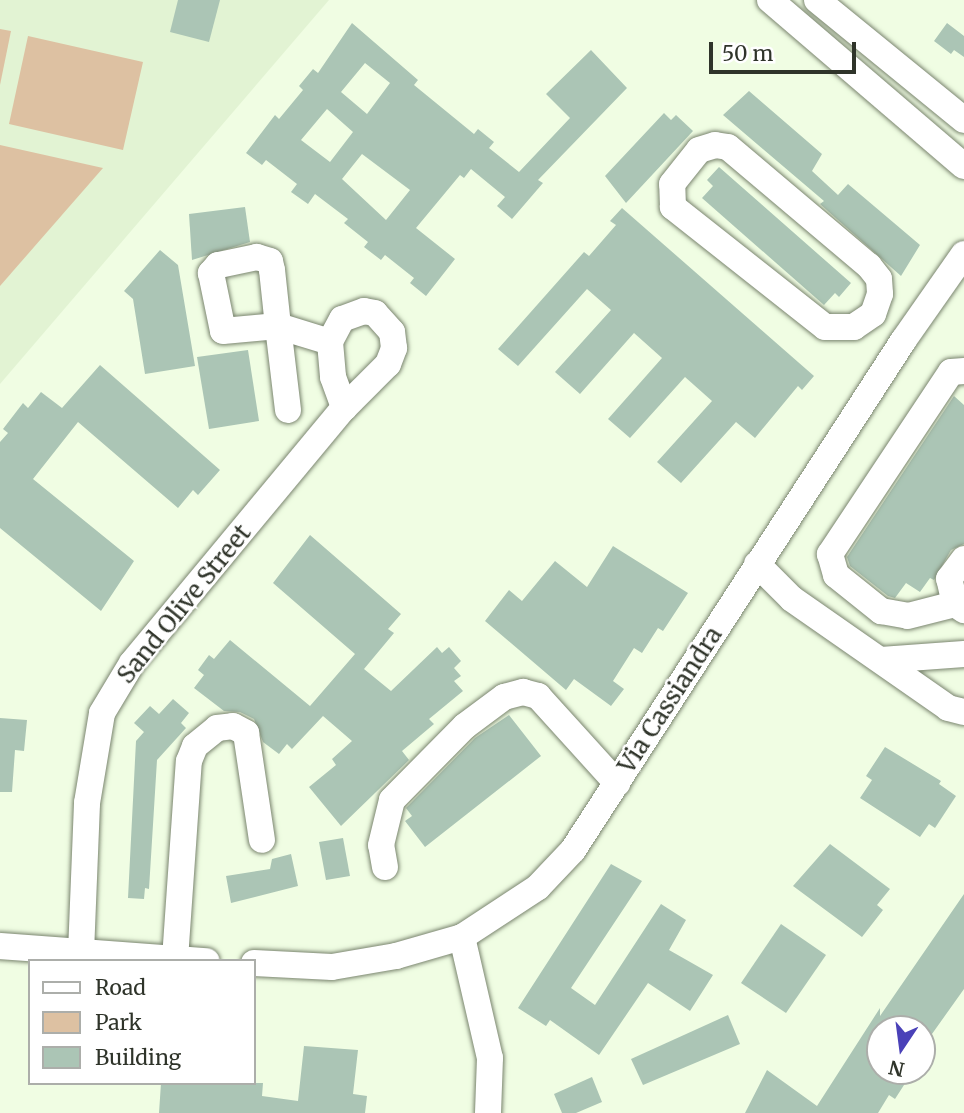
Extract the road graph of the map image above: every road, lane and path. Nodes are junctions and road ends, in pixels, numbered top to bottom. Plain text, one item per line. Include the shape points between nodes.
1 (771, 0) edge
2 (817, 0) edge
3 (964, 120) edge
4 (964, 166) edge
5 (964, 254) edge
6 (873, 314) junction
7 (903, 341) junction
8 (330, 342) junction
9 (964, 371) edge
10 (344, 408) junction
11 (289, 410) dead end
12 (964, 559) edge
13 (757, 564) junction
14 (959, 607) edge
15 (964, 654) edge
16 (881, 660) junction
17 (964, 712) edge
18 (617, 783) junction
19 (262, 840) dead end
20 (385, 867) dead end
21 (462, 937) junction
22 (0, 946) edge
23 (81, 953) junction
24 (175, 959) edge
25 (256, 963) edge
26 (492, 1111) edge

1 - 4 street
2 - 3 street
5 - 7 street, Via Cassiandra
6 - 6 street via 853,327 825,327 673,207 672,184 699,150 728,147 869,266 879,279 880,294
6 - 7 street
7 - 13 street, Via Cassiandra
8 - 10 street via 333,377
8 - 10 street, Sand Olive Street via 342,319 364,311 386,320 392,332 394,348 388,364
8 - 11 street via 278,326
9 - 14 street via 951,372 830,554 836,575 881,611 908,616
10 - 23 street, Sand Olive Street via 132,663 102,713 87,803
12 - 14 street via 949,579
13 - 16 street via 792,599
13 - 18 street, Via Cassiandra
15 - 16 street
16 - 17 street via 948,708
18 - 20 street via 538,695 523,692 504,697 465,726 392,800 381,845
18 - 21 street, Via Cassiandra via 573,850 538,887
19 - 24 street via 246,733 233,726 217,728 195,746 189,761
21 - 25 street, Via Cassiandra via 366,964
21 - 26 street via 490,1058
22 - 23 street
23 - 24 street

